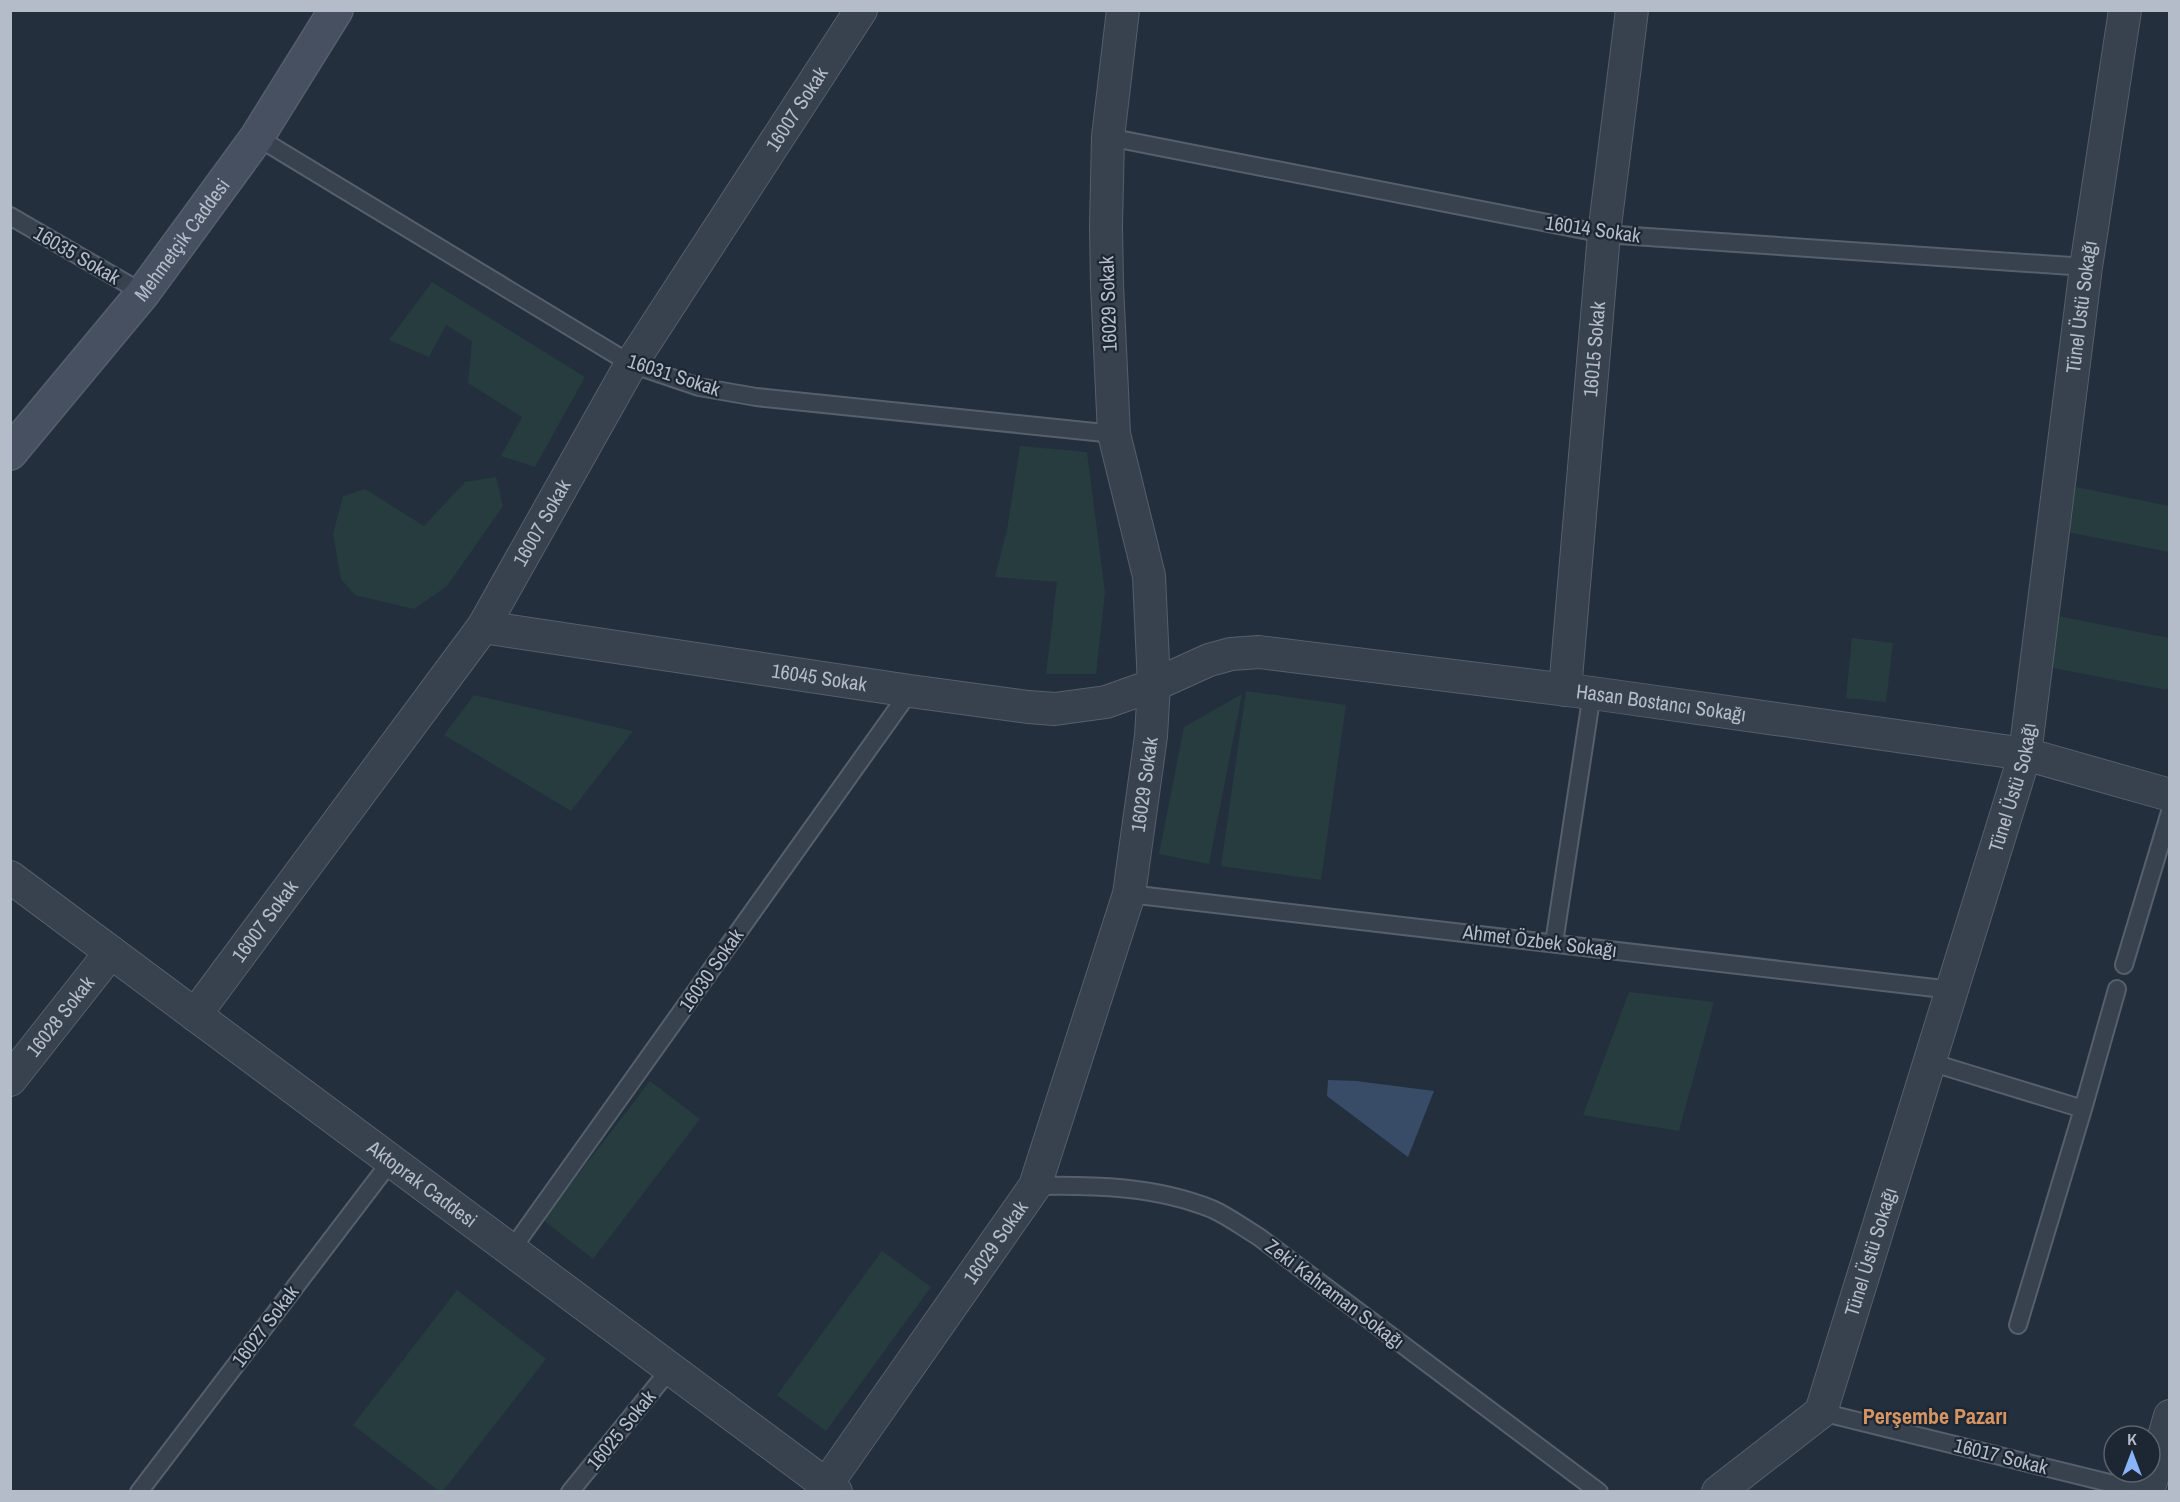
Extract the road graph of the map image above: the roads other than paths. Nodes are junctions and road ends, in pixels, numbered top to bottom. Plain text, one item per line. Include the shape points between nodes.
1 (861, 10) edge
2 (1123, 10) edge
3 (1632, 10) edge
4 (2125, 10) edge
5 (333, 11) edge
6 (257, 137) junction
7 (1108, 137) junction
8 (10, 216) edge
9 (1604, 234) junction
10 (2086, 267) junction
11 (144, 293) junction
12 (631, 364) junction
13 (1114, 434) junction
14 (10, 453) edge
15 (483, 627) junction
16 (1154, 686) junction
17 (909, 691) junction
18 (1578, 692) junction
19 (2025, 754) junction
20 (2169, 795) edge
21 (2169, 812) edge
22 (10, 877) edge
23 (1128, 894) junction
24 (1554, 943) junction
25 (111, 952) junction
26 (2124, 965) dead end
27 (2117, 989) dead end
28 (1952, 990) junction
29 (195, 1015) junction
30 (1930, 1062) junction
31 (10, 1080) edge
32 (2083, 1109) junction
33 (391, 1161) junction
34 (1035, 1186) junction
35 (512, 1249) junction
36 (2018, 1325) dead end
37 (671, 1368) junction
38 (1821, 1412) junction
39 (2169, 1416) edge
40 (831, 1488) edge
41 (139, 1491) edge
42 (570, 1491) edge
43 (1599, 1491) edge
44 (1718, 1491) edge
45 (2147, 1491) edge

1 - 12 street, 16007 Sokak
2 - 7 street, 16029 Sokak
3 - 9 street, 16015 Sokak
4 - 10 street, Tünel Üstü Sokağı
5 - 6 main road, Mehmetçik Caddesi
6 - 11 main road, Mehmetçik Caddesi
6 - 12 lane, 16031 Sokak
7 - 9 lane, 16014 Sokak
7 - 13 street, 16029 Sokak via 1107,285
8 - 11 lane, 16035 Sokak
9 - 10 lane, 16014 Sokak
9 - 18 street, 16015 Sokak
10 - 19 street, Tünel Üstü Sokağı
11 - 14 main road, Mehmetçik Caddesi
12 - 13 lane, 16031 Sokak via 699,387 756,397
12 - 15 street, 16007 Sokak
13 - 16 street, 16029 Sokak via 1149,576
15 - 17 street, 16045 Sokak
15 - 29 street, 16007 Sokak
16 - 17 street, 16045 Sokak via 1106,702 1055,709
16 - 18 street, Hasan Bostancı Sokağı via 1209,660 1259,652
16 - 23 street, 16029 Sokak via 1151,736
17 - 35 lane, 16030 Sokak
18 - 19 street, Hasan Bostancı Sokağı
18 - 24 lane
19 - 20 street, Hasan Bostancı Sokağı
19 - 28 street, Tünel Üstü Sokağı
21 - 26 lane
22 - 25 street, Aktoprak Caddesi
23 - 24 lane, Ahmet Özbek Sokağı
23 - 34 street, 16029 Sokak
24 - 28 lane, Ahmet Özbek Sokağı
25 - 29 street, Aktoprak Caddesi
25 - 31 street, 16028 Sokak
27 - 32 lane
28 - 30 street, Tünel Üstü Sokağı
29 - 33 street, Aktoprak Caddesi
30 - 32 lane
30 - 38 street, Tünel Üstü Sokağı
32 - 36 lane
33 - 35 street, Aktoprak Caddesi
33 - 41 lane, 16027 Sokak
34 - 40 street, 16029 Sokak
34 - 43 lane, Zeki Kahraman Sokağı via 1096,1185 1155,1192 1212,1210 1259,1237
35 - 37 street, Aktoprak Caddesi
37 - 40 street, Aktoprak Caddesi
37 - 42 lane, 16025 Sokak
38 - 44 street
38 - 45 lane, 16017 Sokak
39 - 45 street

